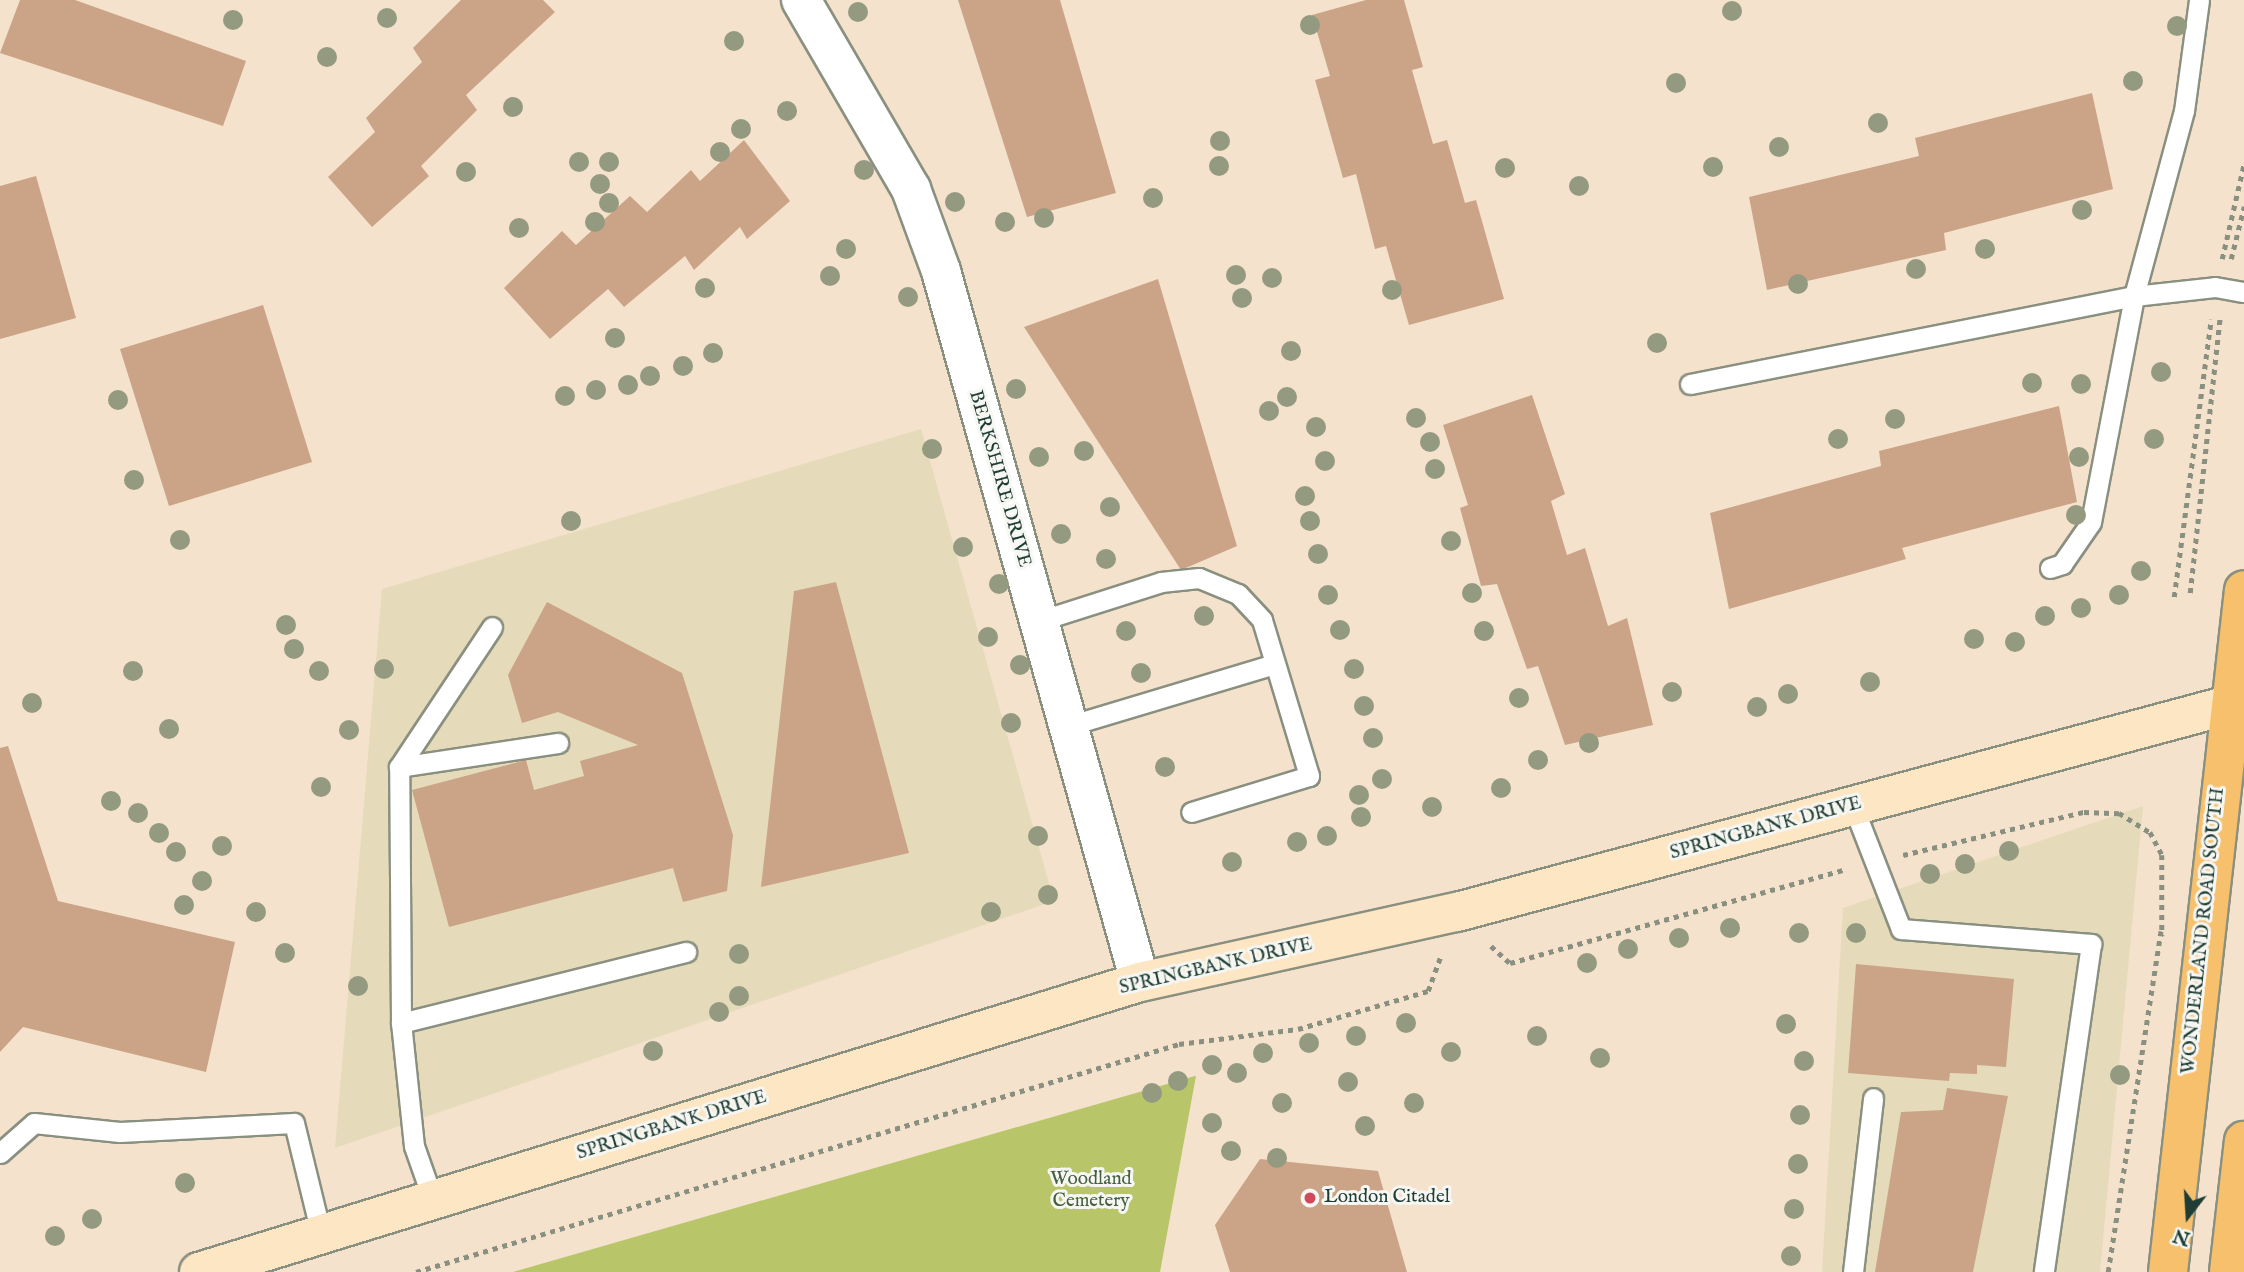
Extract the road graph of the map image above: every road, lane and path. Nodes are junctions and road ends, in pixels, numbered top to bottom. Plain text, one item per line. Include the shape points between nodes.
1 (801, 0) edge
2 (2199, 0) edge
3 (2244, 164) edge
4 (2244, 207) edge
5 (2220, 287) junction
6 (2244, 292) edge
7 (2134, 296) junction
8 (1690, 384) dead end
9 (2050, 568) dead end
10 (2244, 590) edge
11 (2190, 593) dead end
12 (2174, 597) dead end
13 (1039, 621) junction
14 (492, 627) dead end
15 (1276, 664) junction
16 (2237, 703) edge
17 (1068, 726) junction
18 (558, 743) dead end
19 (399, 766) junction
20 (1853, 806) junction
21 (1191, 812) dead end
22 (1871, 862) junction
23 (1457, 912) junction
24 (686, 952) dead end
25 (1140, 982) junction
26 (401, 1023) junction
27 (1873, 1098) dead end
28 (2244, 1141) edge
29 (0, 1153) edge
30 (433, 1200) junction
31 (321, 1234) junction
32 (199, 1272) edge
33 (416, 1272) edge
34 (1853, 1272) edge
35 (2044, 1272) edge
36 (2108, 1272) edge
37 (2168, 1272) edge
38 (2229, 1272) edge

1 - 13 street, BERKSHIRE DRIVE via 911,189 941,271
2 - 7 lane via 2184,111
3 - 5 path
4 - 5 path
5 - 6 lane
5 - 7 lane
5 - 11 path
5 - 12 path
7 - 8 lane
7 - 9 lane via 2091,522 2062,564
10 - 16 main road, WONDERLAND ROAD SOUTH
13 - 15 lane via 1199,578 1238,594 1262,620
13 - 17 street, BERKSHIRE DRIVE
14 - 19 lane
15 - 17 lane
15 - 21 lane via 1309,776
16 - 20 main road, SPRINGBANK DRIVE
16 - 37 main road, WONDERLAND ROAD SOUTH via 2199,968
17 - 25 street, BERKSHIRE DRIVE
18 - 19 lane
19 - 26 lane
20 - 22 lane
20 - 23 main road, SPRINGBANK DRIVE
22 - 23 path via 1510,964
22 - 35 lane via 1901,929 2091,944
22 - 36 path via 2101,810 2133,819 2150,832 2165,869 2161,930
23 - 25 main road, SPRINGBANK DRIVE
23 - 33 path via 1428,991 1298,1029 1179,1044
24 - 26 lane
25 - 30 main road, SPRINGBANK DRIVE
26 - 30 lane via 414,1146
27 - 34 lane
28 - 38 main road
29 - 31 lane via 34,1123 120,1132 294,1123
30 - 31 main road, SPRINGBANK DRIVE
31 - 32 main road, SPRINGBANK DRIVE

